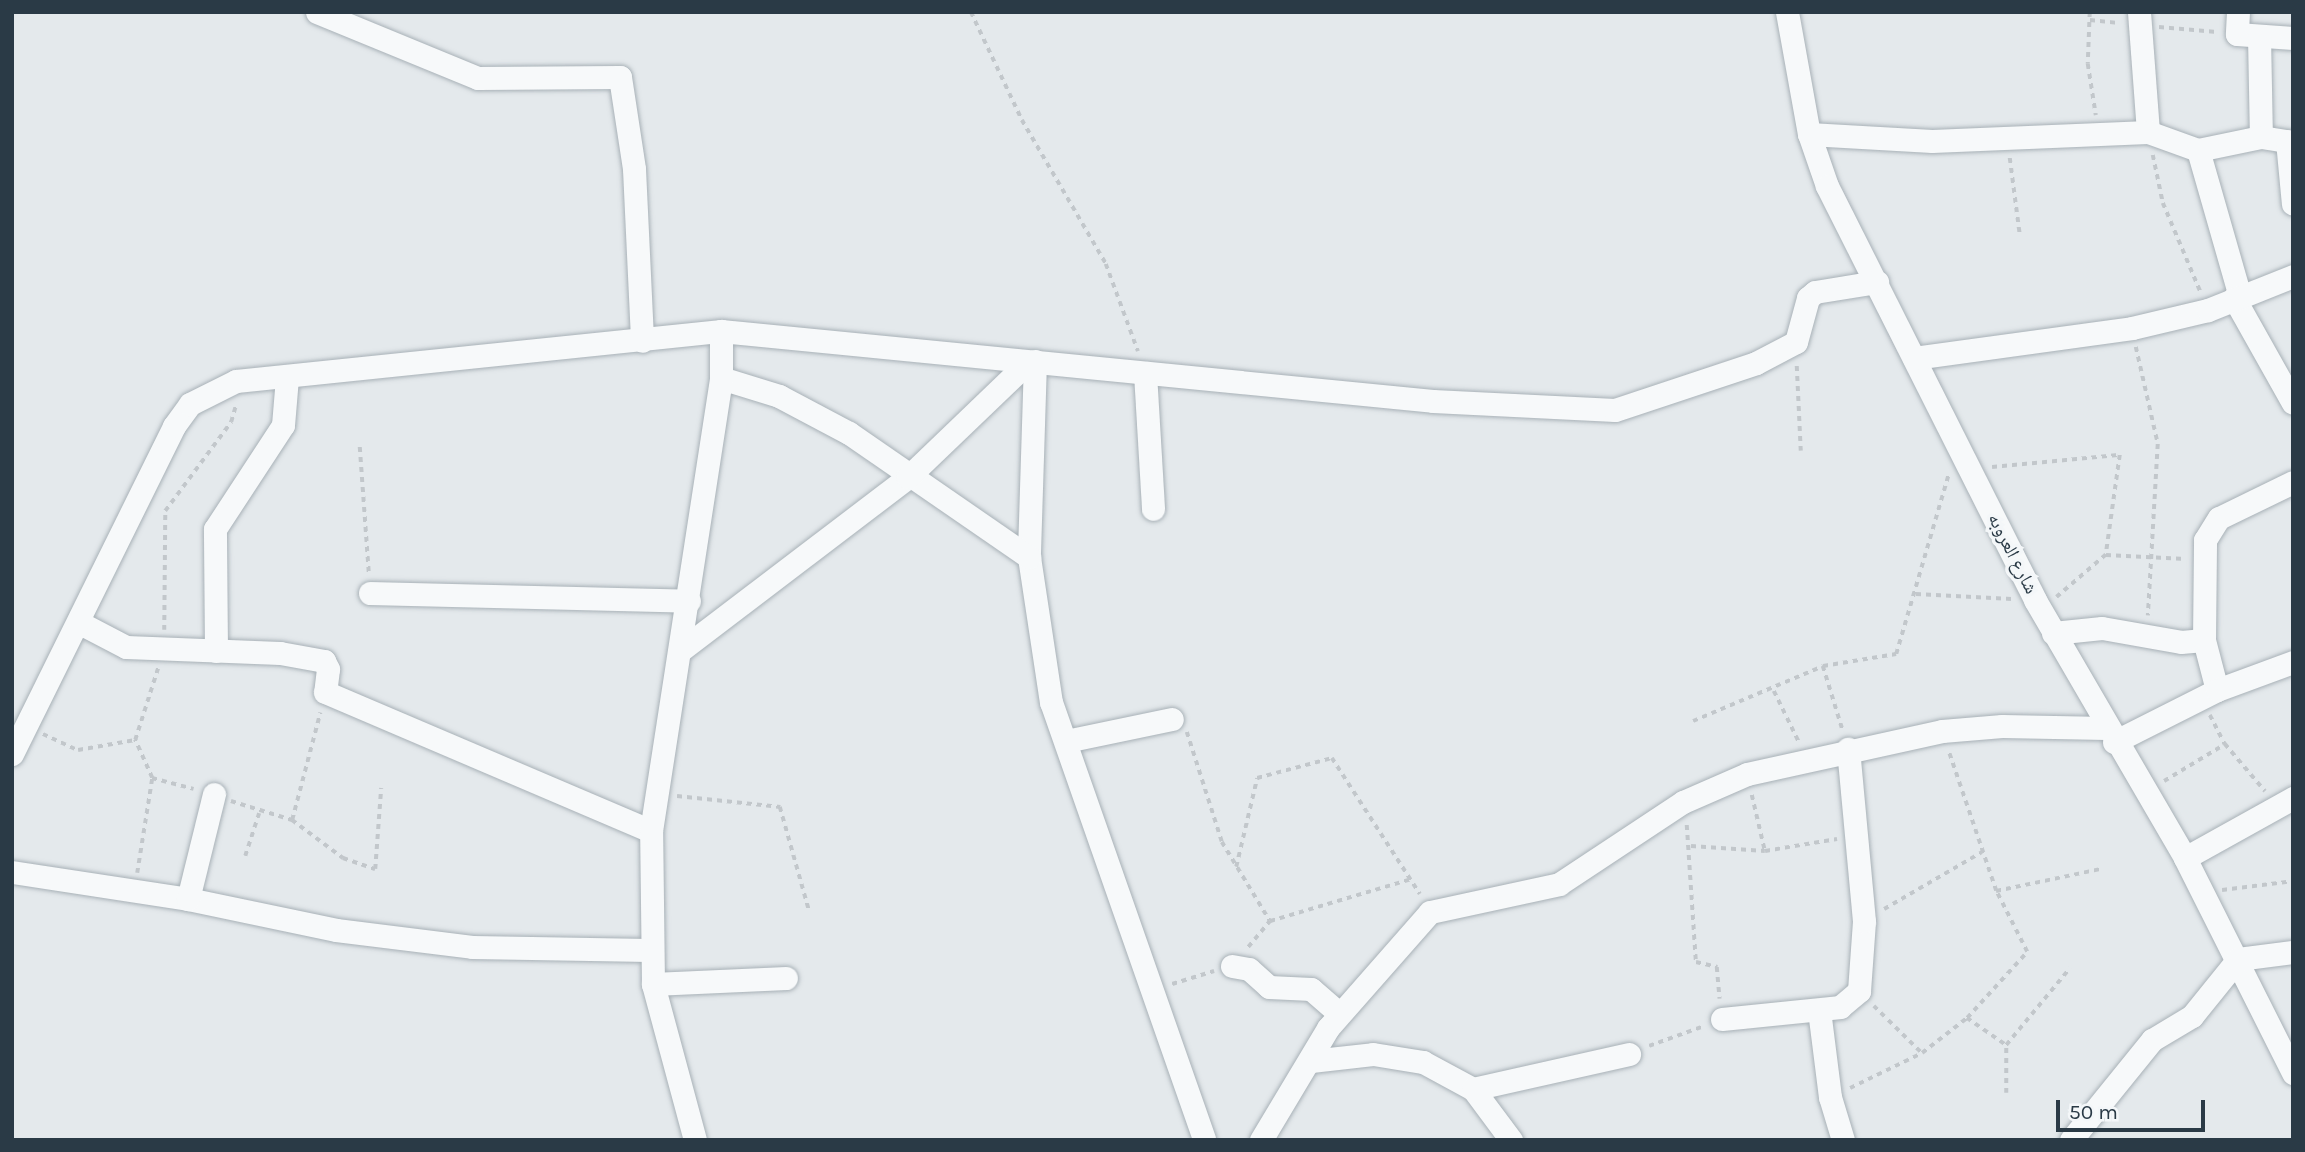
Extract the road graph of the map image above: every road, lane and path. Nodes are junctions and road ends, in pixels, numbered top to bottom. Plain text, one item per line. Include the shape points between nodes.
1 (317, 12) edge
2 (971, 12) edge
3 (1787, 12) edge
4 (2090, 12) edge
5 (2139, 19) edge
6 (2091, 20) junction
7 (2245, 27) edge
8 (2293, 38) edge
9 (2148, 132) junction
10 (1809, 134) junction
11 (2099, 134) junction
12 (2261, 137) junction
13 (2007, 138) junction
14 (2290, 141) edge
15 (2198, 150) junction
16 (2293, 204) edge
17 (2020, 236) dead end
18 (2293, 276) edge
19 (1877, 282) junction
20 (2237, 296) junction
21 (2208, 310) junction
22 (2132, 328) junction
23 (721, 331) junction
24 (642, 341) junction
25 (1796, 342) junction
26 (1914, 358) junction
27 (1031, 361) junction
28 (1145, 373) junction
29 (287, 377) junction
30 (721, 379) junction
31 (236, 381) junction
32 (2293, 403) edge
33 (1956, 443) junction
34 (360, 447) dead end
35 (1801, 451) dead end
36 (1969, 469) junction
37 (908, 477) junction
38 (2293, 482) edge
39 (1153, 509) dead end
40 (2106, 555) junction
41 (1028, 557) junction
42 (2153, 559) junction
43 (2206, 559) junction
44 (370, 593) joint
45 (1916, 594) junction
46 (689, 601) junction
47 (2038, 606) junction
48 (78, 622) junction
49 (2053, 633) junction
50 (2146, 635) junction
51 (2204, 640) junction
52 (164, 649) junction
53 (681, 650) junction
54 (216, 651) junction
55 (2293, 662) edge
56 (1823, 666) junction
57 (1774, 691) junction
58 (326, 692) junction
59 (2210, 694) junction
60 (1172, 719) joint
61 (1693, 721) dead end
62 (26, 726) junction
63 (1942, 731) junction
64 (2110, 735) junction
65 (135, 740) junction
66 (1066, 741) junction
67 (2225, 744) junction
68 (1848, 749) junction
69 (12, 754) edge
70 (1807, 758) junction
71 (1747, 774) junction
72 (152, 778) junction
73 (381, 788) dead end
74 (2145, 792) junction
75 (214, 794) junction
76 (657, 794) junction
77 (1683, 802) junction
78 (2285, 802) edge
79 (259, 813) junction
80 (292, 820) junction
81 (652, 831) junction
82 (1856, 836) junction
83 (1690, 846) junction
84 (1765, 850) junction
85 (1982, 852) junction
86 (245, 856) dead end
87 (2185, 858) junction
88 (1236, 867) junction
89 (2100, 869) dead end
90 (12, 872) edge
91 (1412, 879) junction
92 (2293, 881) edge
93 (134, 891) junction
94 (1996, 891) junction
95 (2203, 892) junction
96 (188, 899) junction
97 (809, 910) dead end
98 (1430, 912) junction
99 (1864, 921) junction
100 (649, 950) junction
101 (2293, 952) edge
102 (2238, 959) junction
103 (1232, 966) dead end
104 (2070, 968) dead end
105 (786, 978) dead end
106 (653, 984) junction
107 (1859, 991) junction
108 (1819, 1010) junction
109 (1339, 1013) junction
110 (1966, 1017) junction
111 (1722, 1019) junction
112 (2006, 1045) junction
113 (1629, 1054) joint
114 (1922, 1054) junction
115 (1311, 1061) junction
116 (2293, 1073) edge
117 (1473, 1089) junction
118 (2006, 1093) dead end
119 (1830, 1097) junction
120 (695, 1140) edge
121 (1204, 1140) edge
122 (1261, 1140) edge
123 (1511, 1140) edge
124 (1843, 1140) edge
125 (2071, 1140) edge

1 - 24 street via 478,78 621,77 634,169
2 - 28 path via 1022,120 1106,264
3 - 10 street, شارع العروبه
4 - 6 path
5 - 6 path
5 - 7 path
5 - 9 street
6 - 11 path via 2088,64
7 - 8 street
7 - 12 street
9 - 11 street
9 - 15 street
9 - 21 path via 2163,203
10 - 13 street
10 - 19 street, شارع العروبه via 1828,186
11 - 13 street
12 - 14 street
12 - 15 street
13 - 17 path
14 - 16 street
15 - 20 street
18 - 20 street
19 - 25 street via 1815,292 1808,298
19 - 26 street, شارع العروبه
20 - 21 street
20 - 32 street
21 - 22 street
22 - 26 street
22 - 42 path via 2158,444
23 - 24 street
23 - 27 street
23 - 30 street
24 - 29 street
25 - 28 street via 1756,363 1615,410 1433,401
25 - 35 path
26 - 33 street, شارع العروبه
27 - 28 street
27 - 37 street
27 - 41 street
28 - 39 street
29 - 31 street
29 - 54 street via 283,425 215,529
30 - 37 street via 800,405
30 - 46 street
31 - 48 street via 190,404 174,426
31 - 52 path via 232,422 165,511
33 - 36 street, شارع العروبه
33 - 45 path
34 - 44 path
36 - 40 path via 2120,455
36 - 47 street, شارع العروبه
37 - 41 street
37 - 53 street
38 - 43 street via 2218,518 2205,540
40 - 42 path
40 - 47 path
41 - 66 street via 1051,702
42 - 43 path
42 - 50 path
43 - 51 street
44 - 46 street
45 - 47 path
45 - 56 path via 1896,654
46 - 53 street
47 - 49 street, شارع العروبه
48 - 52 street via 126,647
48 - 62 street
49 - 50 street via 2102,628
49 - 64 street, شارع العروبه
50 - 51 street
51 - 59 street
52 - 54 street
52 - 65 path
53 - 76 street
54 - 58 street via 324,661
55 - 59 street
56 - 57 path
56 - 68 path
57 - 61 path
57 - 70 path
58 - 80 path
58 - 81 street
59 - 64 street
59 - 67 path
60 - 66 street
60 - 88 path via 1186,730 1222,842
62 - 65 path via 78,750
62 - 69 street
63 - 64 street via 2002,726
63 - 68 street
63 - 85 path
64 - 74 street, شارع العروبه
65 - 72 path
66 - 121 street
67 - 74 path
67 - 78 path
68 - 70 street
68 - 82 street
70 - 71 street
71 - 77 street
71 - 84 path
72 - 75 path
72 - 93 path
73 - 80 path via 374,869 343,858
74 - 87 street, شارع العروبه
75 - 79 path
75 - 96 street
76 - 81 street
76 - 97 path via 780,807
77 - 83 path
77 - 98 street via 1559,884
78 - 87 street
79 - 80 path
79 - 86 path
81 - 100 street
82 - 84 path
82 - 99 street
83 - 84 path
83 - 111 path via 1696,962 1717,967
85 - 94 path
85 - 99 path
87 - 95 street, شارع العروبه
88 - 91 path via 1270,921
88 - 91 path via 1257,778 1332,758
89 - 94 path
90 - 93 street
91 - 98 path
92 - 95 path
93 - 96 street
94 - 110 path via 2027,952
95 - 102 street, شارع العروبه
96 - 100 street via 336,930 472,947
98 - 109 street
99 - 107 street
100 - 106 street
101 - 102 street
102 - 116 street, شارع العروبه
102 - 125 street via 2192,1016 2152,1040
103 - 109 street via 1249,968 1269,987 1311,989
104 - 112 path
105 - 106 street
106 - 120 street
107 - 108 street via 1840,1007
107 - 114 path
108 - 111 street
108 - 119 street
109 - 115 street
110 - 112 path
110 - 114 path
111 - 113 path
112 - 118 path
113 - 117 street
114 - 119 path
115 - 117 street via 1391,1056 1423,1062
115 - 122 street
117 - 123 street
119 - 124 street

